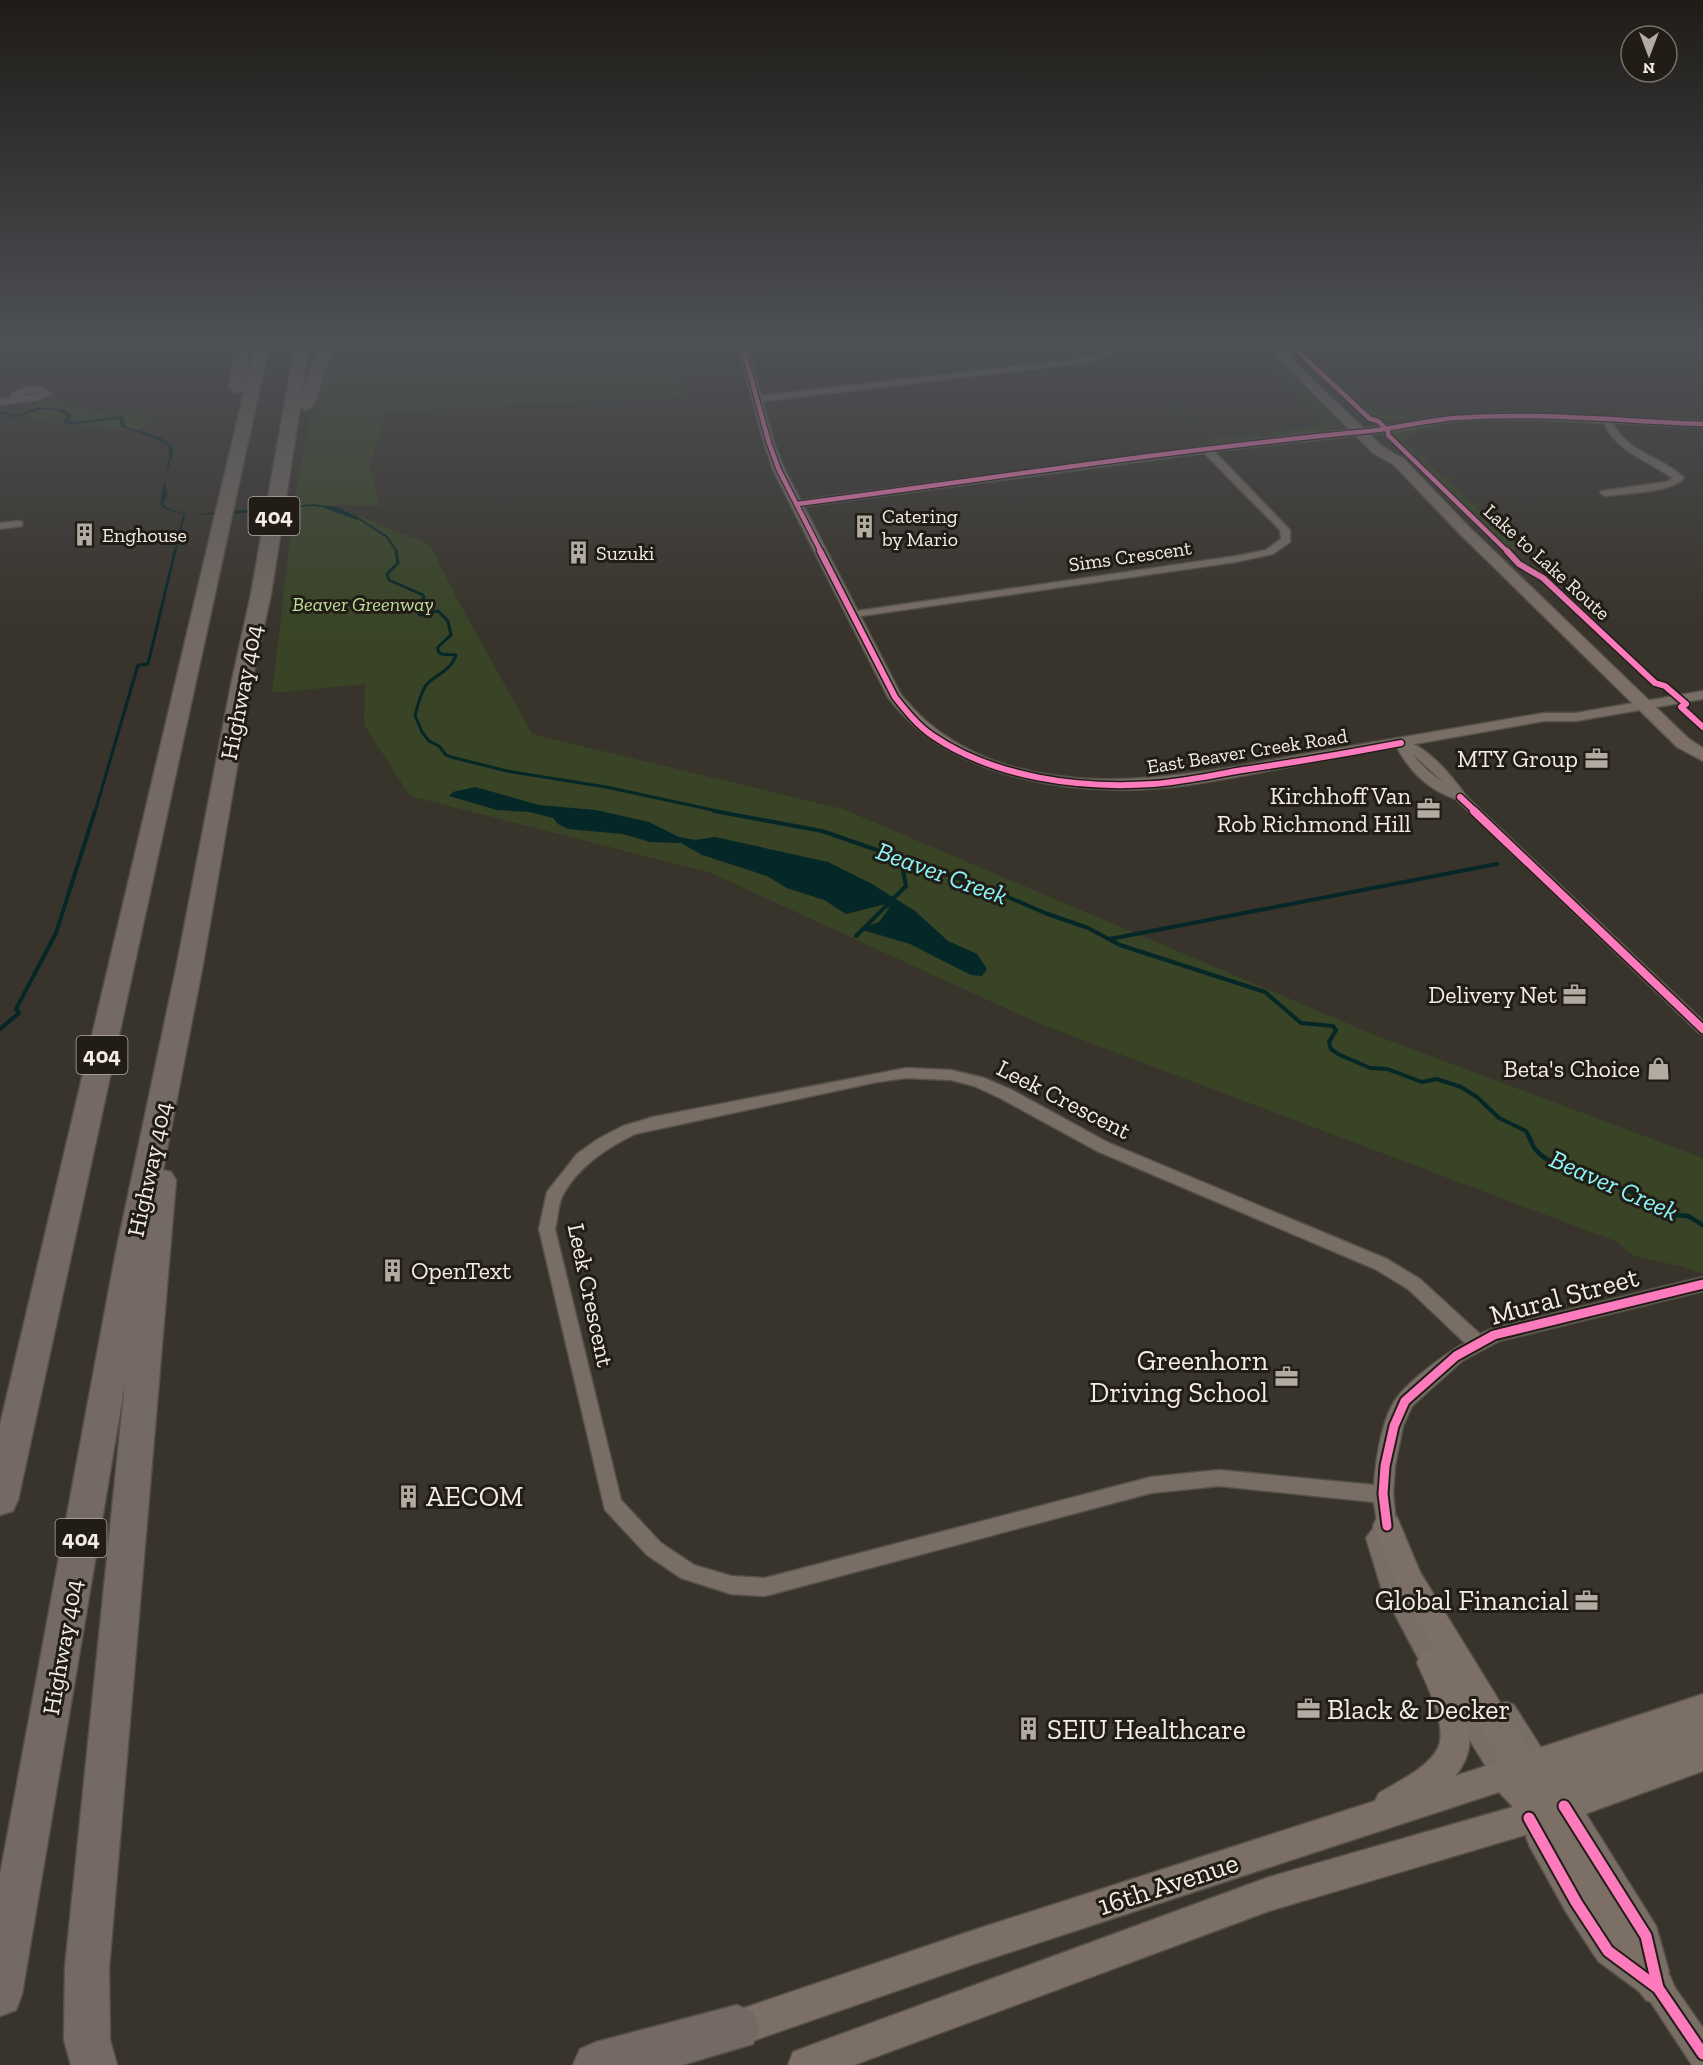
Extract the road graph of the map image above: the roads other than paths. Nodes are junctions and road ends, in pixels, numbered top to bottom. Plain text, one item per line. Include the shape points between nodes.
1 (235, 441) edge
2 (240, 441) edge
3 (287, 441) edge
4 (769, 441) edge
5 (1270, 441) edge
6 (1372, 441) edge
7 (1621, 441) edge
8 (1207, 450) junction
9 (235, 466) junction
10 (1605, 493) dead end
11 (797, 504) junction
12 (19, 524) dead end
13 (0, 526) edge
14 (854, 614) junction
15 (1703, 686) edge
16 (1703, 695) edge
17 (1649, 699) junction
18 (1401, 743) junction
19 (1703, 746) edge
20 (1703, 756) edge
21 (1703, 1029) edge
22 (167, 1083) junction
23 (1703, 1284) edge
24 (1477, 1343) junction
25 (1383, 1494) junction
26 (0, 1500) edge
27 (1387, 1526) junction
28 (1432, 1663) junction
29 (1703, 1708) edge
30 (1703, 1733) edge
31 (1703, 1756) edge
32 (1537, 1792) junction
33 (1351, 1826) junction
34 (1658, 1988) joint
35 (0, 1994) edge
36 (737, 2028) junction
37 (1703, 2054) edge
38 (94, 2065) edge
39 (596, 2065) edge
40 (635, 2065) edge
41 (806, 2065) edge

1 - 9 highway
2 - 9 highway, 404
3 - 22 highway, Highway 404 / 404
4 - 11 street, East Beaver Creek Road
5 - 8 street
6 - 17 main road via 1434,498 1449,506
7 - 10 street via 1678,478 1667,485
8 - 11 street
8 - 14 street, Sims Crescent via 1285,530 1286,540 1276,550
9 - 26 highway, 404
11 - 14 street, East Beaver Creek Road
12 - 13 street
14 - 18 street, East Beaver Creek Road via 895,697 922,726 973,756 1036,776 1097,784 1172,782
15 - 17 street
16 - 17 street
17 - 18 street, East Beaver Creek Road via 1576,717 1544,717
17 - 19 main road
17 - 20 main road via 1683,743
18 - 21 street via 1406,757 1433,783 1460,797
22 - 35 highway, Highway 404 / 404 via 131,1257
22 - 38 highway via 160,1212 87,1968 87,2040
23 - 24 street, Mural Street via 1515,1329
24 - 25 street, Mural Street via 1456,1356 1405,1401 1394,1426
24 - 25 street, Leek Crescent via 1414,1284 1381,1264 1103,1147 979,1082 951,1075 906,1073 877,1077 630,1130 583,1158 555,1192 548,1229 612,1504 654,1549 688,1572 731,1586 765,1587 1151,1485 1219,1478
25 - 27 street, Mural Street
27 - 28 street, Mural Street via 1376,1538 1392,1590
27 - 32 main road via 1408,1579
28 - 32 street, Mural Street
28 - 33 main road via 1453,1712 1452,1752 1438,1773 1423,1785
29 - 32 main road, 16th Avenue
30 - 32 main road
31 - 32 main road, 16th Avenue
32 - 33 main road, 16th Avenue
32 - 34 main road via 1633,1956
32 - 41 main road, 16th Avenue
33 - 36 main road, 16th Avenue via 1038,1925
34 - 37 street
36 - 39 highway
36 - 40 main road, 16th Avenue

